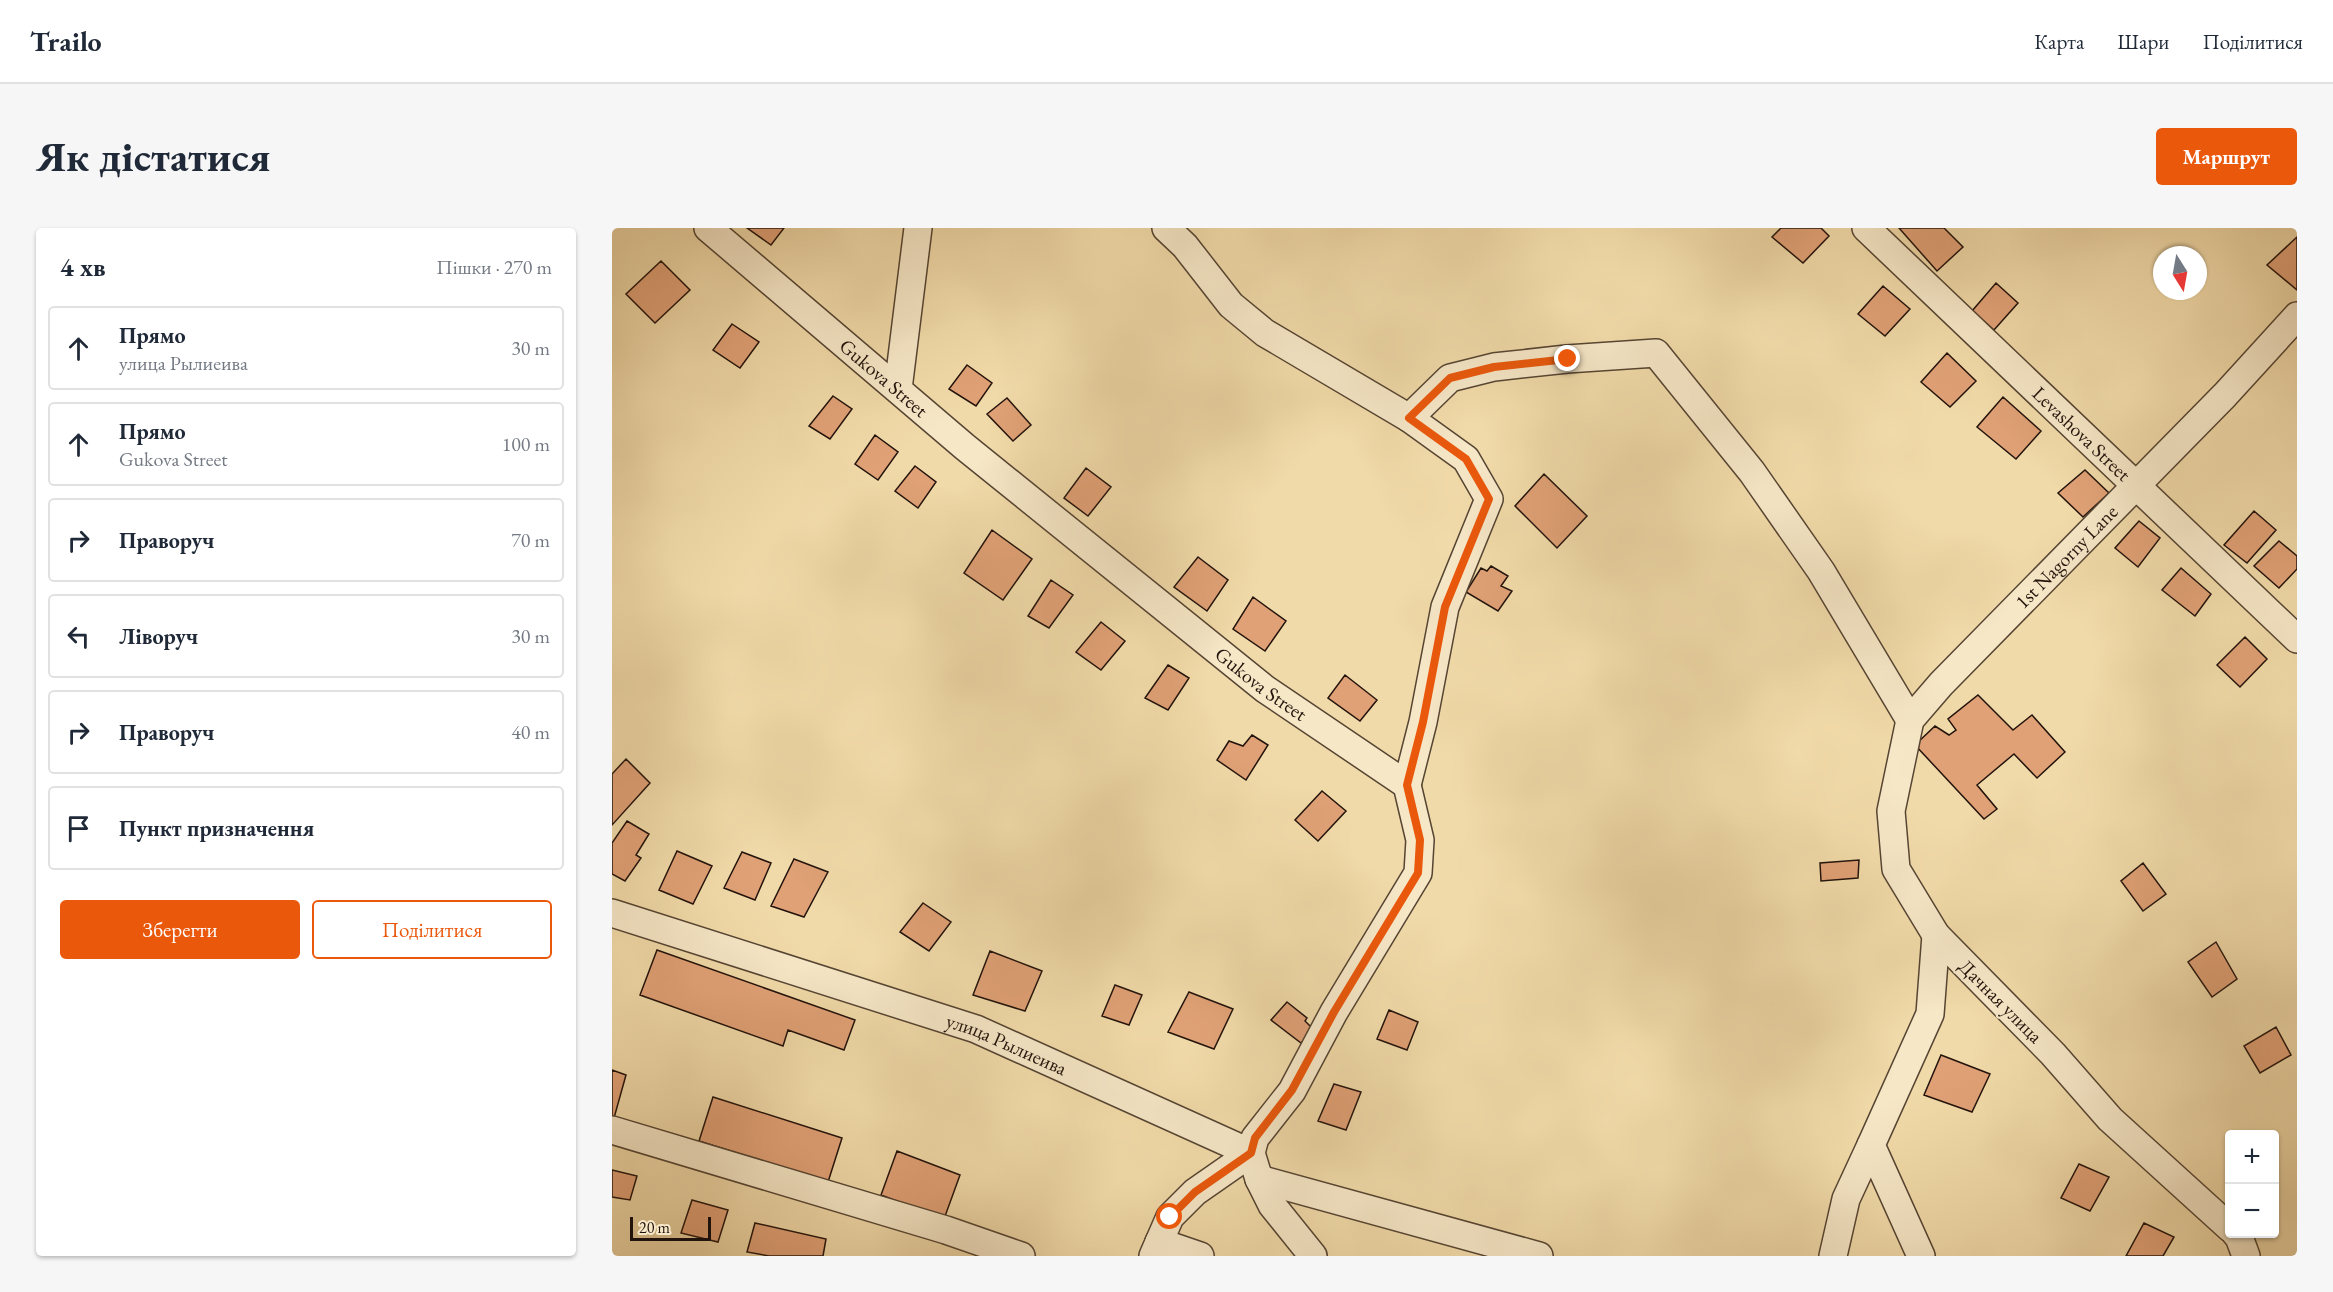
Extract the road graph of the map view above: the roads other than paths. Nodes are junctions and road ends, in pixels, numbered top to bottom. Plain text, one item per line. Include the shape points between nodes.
1 (708, 228) edge
2 (918, 228) edge
3 (1166, 228) edge
4 (1866, 228) edge
5 (2297, 316) edge
6 (898, 389) junction
7 (1409, 418) junction
8 (2137, 485) junction
9 (2297, 639) edge
10 (1910, 720) junction
11 (1407, 785) junction
12 (612, 913) edge
13 (1936, 935) junction
14 (612, 1130) edge
15 (1871, 1145) junction
16 (1251, 1153) junction
17 (1260, 1179) junction
18 (2225, 1224) edge
19 (2239, 1238) edge
20 (1156, 1249) edge
21 (1021, 1256) edge
22 (1200, 1256) edge
23 (1313, 1256) edge
24 (1539, 1256) edge
25 (1833, 1256) edge
26 (1921, 1256) edge
27 (2246, 1256) edge

1 - 6 street, Gukova Street
2 - 6 street
3 - 7 street via 1231,305 1264,333
4 - 8 street, Levashova Street
5 - 8 street, 1st Nagorny Lane
6 - 11 street, Gukova Street via 1265,689
7 - 10 street via 1450,378 1494,367 1656,353 1752,472 1821,571
7 - 11 street via 1466,459 1489,499 1445,607
8 - 9 street, Levashova Street
8 - 10 street, 1st Nagorny Lane
10 - 13 street, Дачная улица via 1891,811 1896,869
11 - 16 street via 1420,840 1418,873 1292,1090 1255,1138
12 - 16 street, улица Рылиеива via 976,1029
13 - 15 street via 1930,1014
13 - 18 street, Дачная улица via 2054,1054 2110,1119
14 - 21 street
15 - 25 street via 1846,1199
15 - 26 street
16 - 17 street
16 - 20 street via 1170,1217
17 - 23 street via 1272,1205
17 - 24 street
19 - 27 street
20 - 22 street

